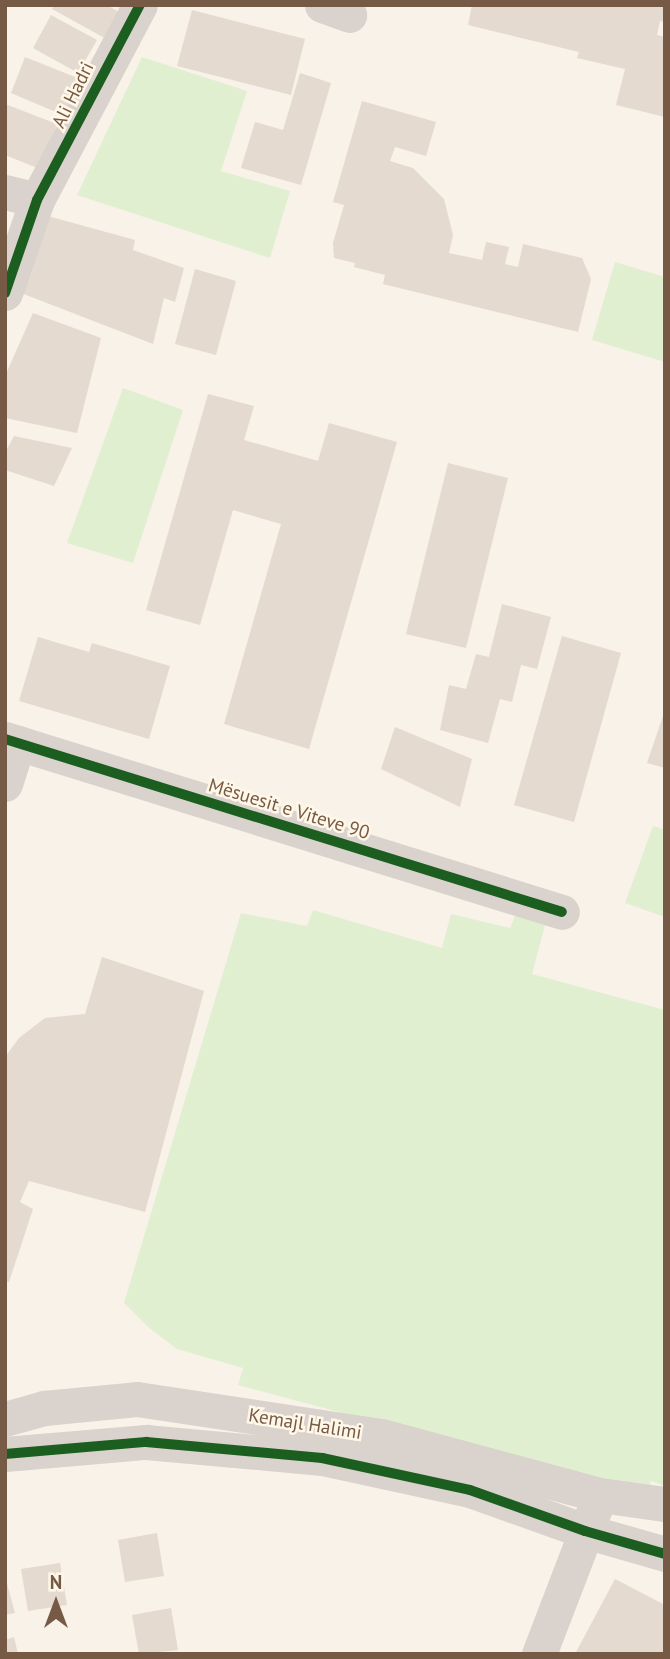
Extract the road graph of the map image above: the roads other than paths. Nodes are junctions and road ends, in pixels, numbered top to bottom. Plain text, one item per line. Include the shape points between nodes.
1 (140, 5) edge
2 (21, 196) edge
3 (5, 293) edge
4 (11, 741) edge
5 (5, 784) edge
6 (562, 912) dead end
7 (5, 1419) edge
8 (5, 1454) edge
9 (600, 1495) junction
10 (665, 1504) edge
11 (585, 1531) junction
12 (665, 1554) edge
13 (539, 1654) edge

1 - 2 street, Ali Hadri
2 - 3 street, Ali Hadri
4 - 5 street
4 - 6 street, Mësuesit e Viteve 90
7 - 9 street, Kemajl Halimi via 44,1408 137,1399 381,1436
8 - 11 street via 146,1442 323,1458 470,1490
9 - 10 street, Kemajl Halimi
9 - 11 street
11 - 12 street
11 - 13 street

